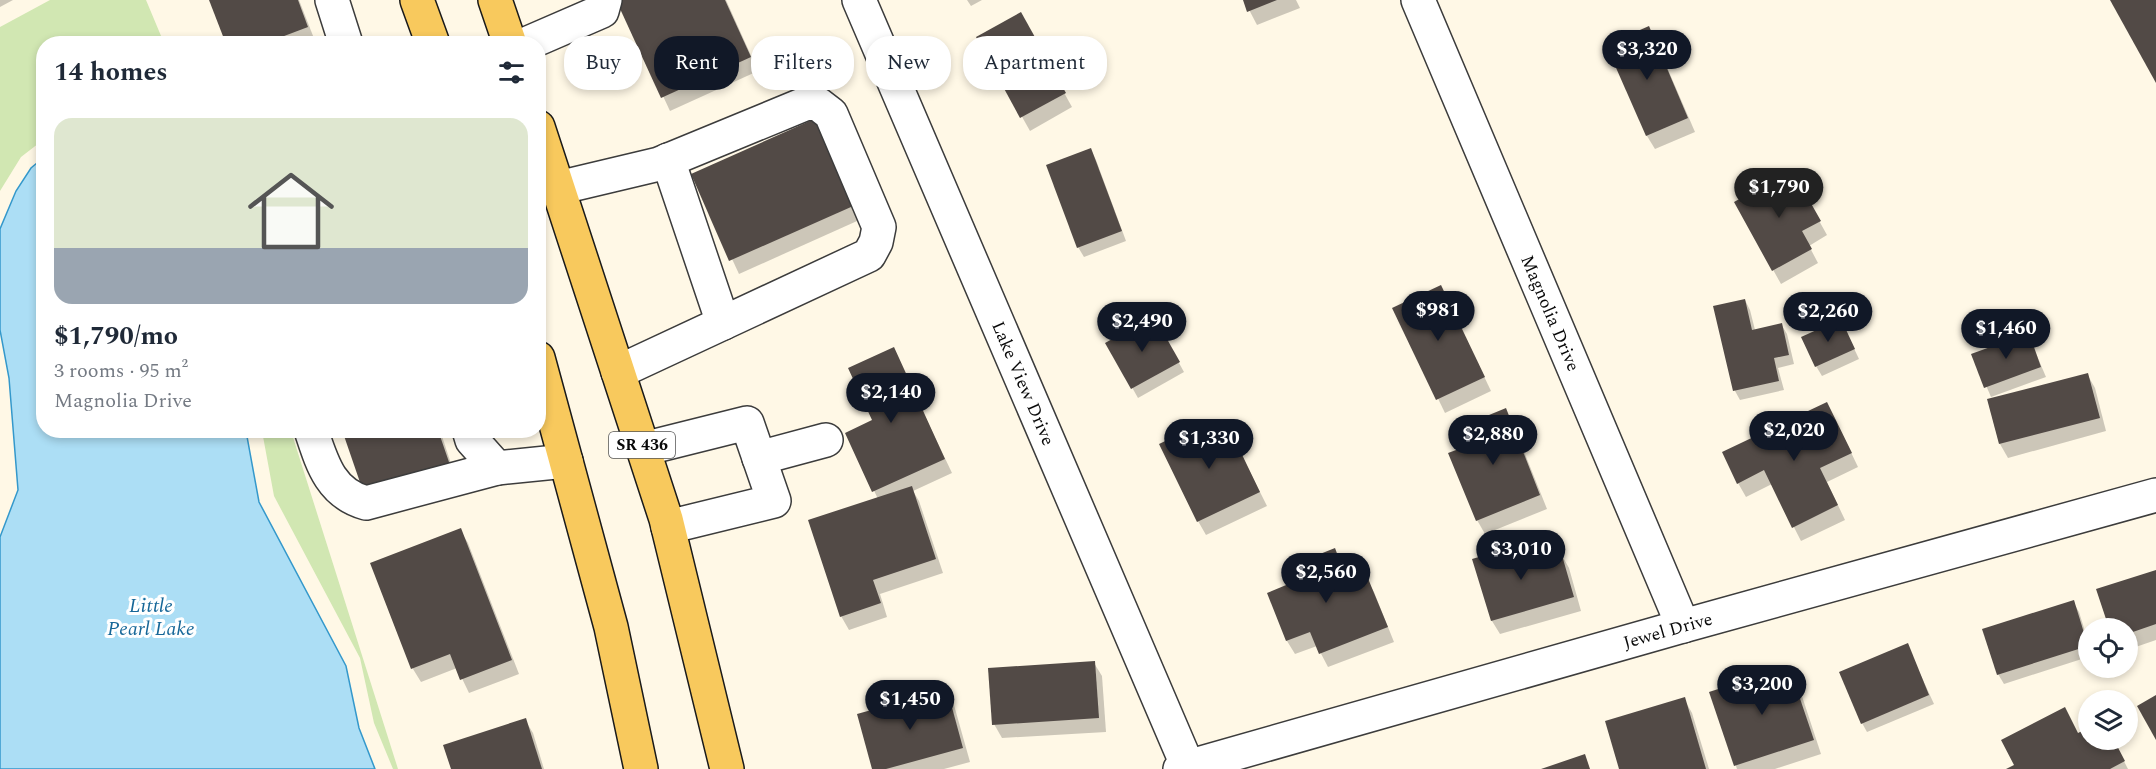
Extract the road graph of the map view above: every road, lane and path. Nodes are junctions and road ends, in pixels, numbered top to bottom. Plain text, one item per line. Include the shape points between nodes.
1 (332, 0) edge
2 (417, 0) edge
3 (495, 0) edge
4 (605, 0) edge
5 (859, 0) edge
6 (1418, 0) edge
7 (343, 36) edge
8 (430, 36) edge
9 (507, 36) edge
10 (544, 36) edge
11 (546, 151) edge
12 (668, 160) junction
13 (558, 188) junction
14 (723, 323) junction
15 (618, 372) junction
16 (546, 387) edge
17 (314, 438) edge
18 (471, 438) edge
19 (826, 440) dead end
20 (643, 449) junction
21 (759, 458) junction
22 (566, 461) junction
23 (497, 468) junction
24 (2156, 495) edge
25 (668, 527) junction
26 (1683, 626) junction
27 (1184, 768) edge
28 (641, 769) edge
29 (727, 769) edge

1 - 7 street
2 - 8 main road
3 - 9 main road
4 - 10 street via 602,10
5 - 27 street, Lake View Drive
6 - 26 street, Magnolia Drive
11 - 13 main road, SR 436
12 - 13 street
12 - 14 street
12 - 14 street via 807,103 818,104 831,114 879,227 869,255
13 - 15 main road, SR 436
14 - 15 street
15 - 20 main road, SR 436
16 - 22 main road
17 - 23 street via 335,484 350,498 366,503
18 - 23 street
19 - 21 street
20 - 21 street via 747,423
20 - 25 main road, SR 436
21 - 25 street via 774,501
22 - 23 street
22 - 28 main road via 611,627
24 - 26 street, Jewel Drive
25 - 29 main road, SR 436
26 - 27 street, Jewel Drive

